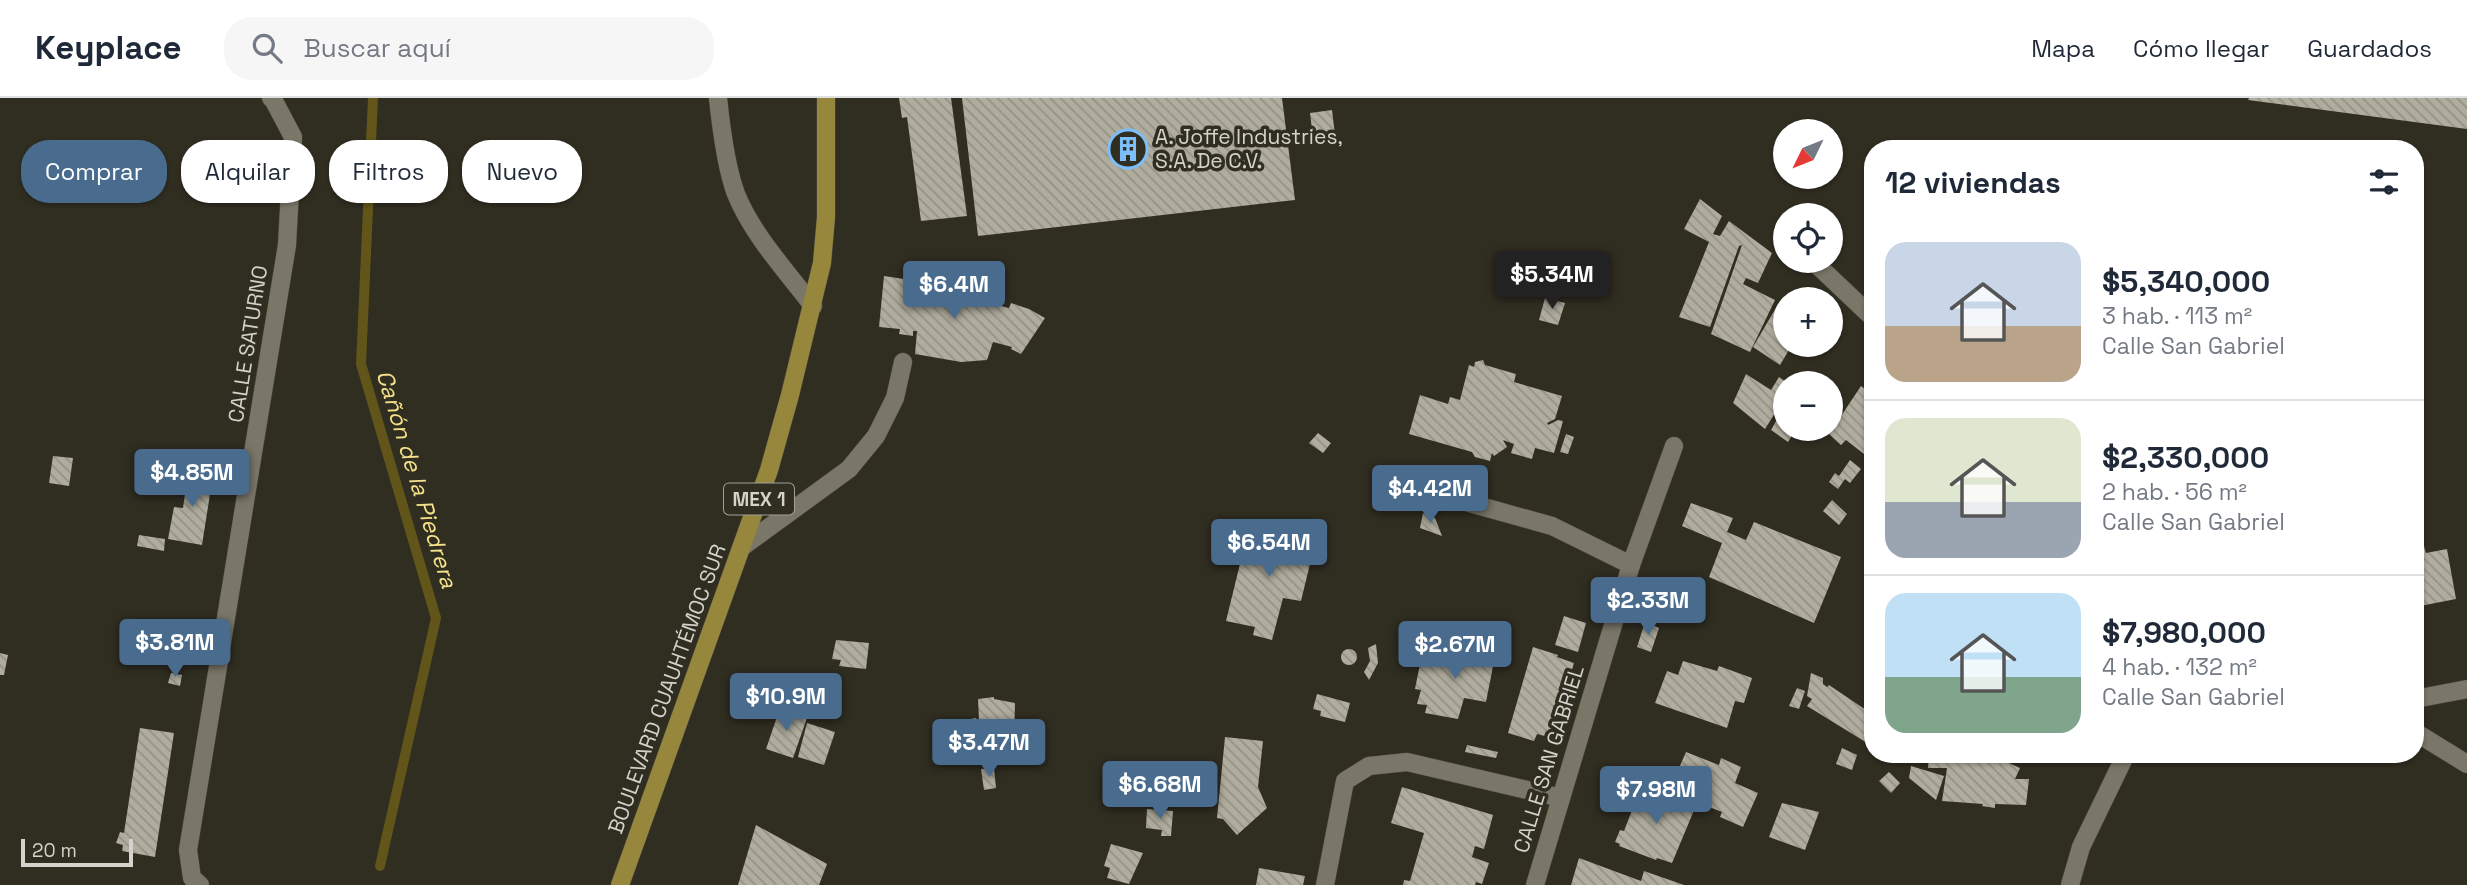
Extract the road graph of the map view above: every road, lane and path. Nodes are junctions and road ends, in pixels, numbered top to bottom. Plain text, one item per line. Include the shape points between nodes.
1 (718, 98) edge
2 (826, 98) edge
3 (272, 99) edge
4 (1826, 273) edge
5 (813, 306) junction
6 (1864, 309) edge
7 (903, 362) dead end
8 (1674, 446) dead end
9 (1437, 494) dead end
10 (742, 547) junction
11 (1631, 565) junction
12 (2467, 689) edge
13 (2424, 697) edge
14 (2424, 738) edge
15 (2122, 763) edge
16 (2467, 764) edge
17 (1561, 798) junction
18 (200, 885) edge
19 (621, 885) edge
20 (1325, 885) edge
21 (1535, 885) edge
22 (2070, 885) edge

1 - 5 street via 736,194 767,248
2 - 5 main road, BOULEVARD CUAUHTÉMOC SUR / MEX 1 via 826,217
3 - 18 street, CALLE SATURNO via 293,138 287,245 188,850 192,878
4 - 6 street
5 - 10 main road, BOULEVARD CUAUHTÉMOC SUR / MEX 1 via 769,470
7 - 10 street via 895,398 876,436 849,468
8 - 11 street, CALLE SAN GABRIEL
9 - 11 street via 1552,526
10 - 19 main road, BOULEVARD CUAUHTÉMOC SUR / MEX 1
11 - 17 street, CALLE SAN GABRIEL
12 - 13 street
14 - 16 street
15 - 22 street via 2081,847
17 - 20 street via 1407,762 1369,766 1345,781
17 - 21 street, CALLE SAN GABRIEL

